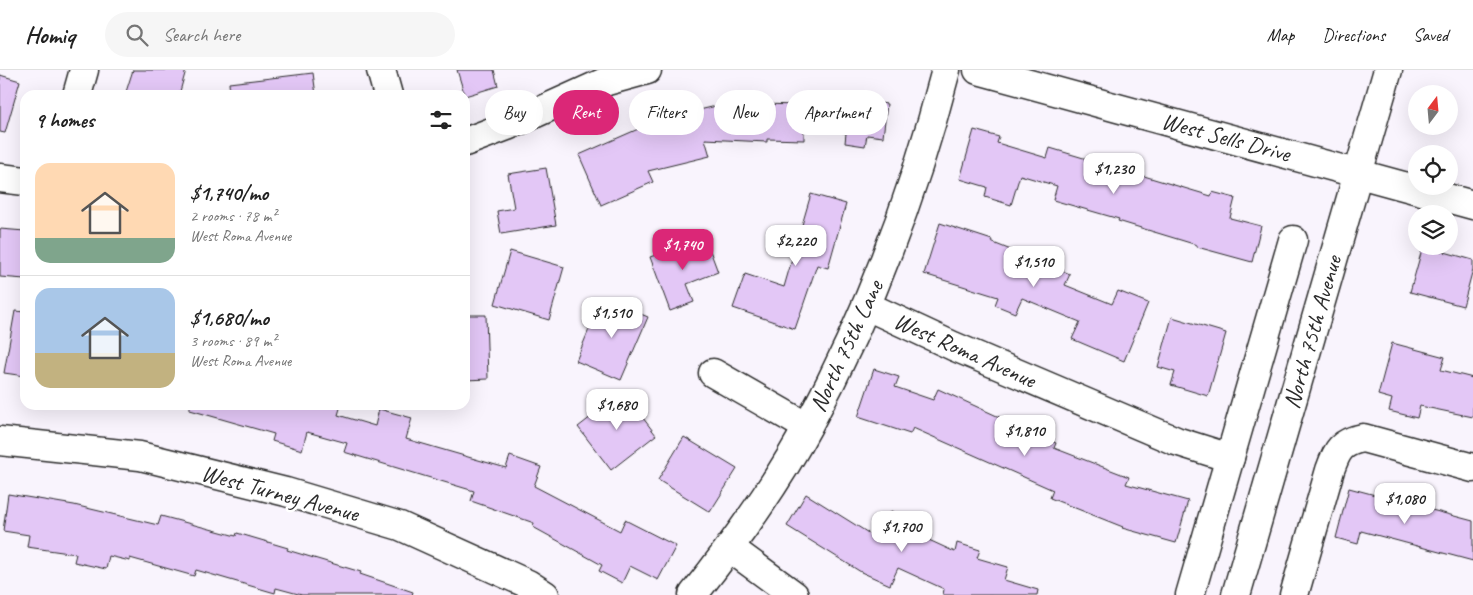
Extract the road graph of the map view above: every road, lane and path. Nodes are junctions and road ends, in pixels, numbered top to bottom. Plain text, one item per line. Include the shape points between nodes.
1 (84, 70) edge
2 (381, 70) edge
3 (647, 70) edge
4 (946, 70) edge
5 (978, 70) edge
6 (1388, 70) edge
7 (78, 90) edge
8 (387, 90) edge
9 (470, 140) edge
10 (1359, 173) junction
11 (0, 178) edge
12 (20, 180) edge
13 (1473, 205) edge
14 (1293, 240) dead end
15 (867, 306) junction
16 (713, 373) dead end
17 (807, 427) junction
18 (0, 441) edge
19 (1230, 458) junction
20 (1473, 468) edge
21 (730, 548) junction
22 (545, 595) edge
23 (693, 595) edge
24 (794, 595) edge
25 (1190, 595) edge
26 (1236, 595) edge
27 (1294, 595) edge

1 - 7 street
2 - 8 street
3 - 9 street via 607,81
4 - 15 street, North 75th Lane via 917,174
5 - 10 street, West Sells Drive
6 - 10 street, North 75th Avenue
10 - 13 street, West Sells Drive
10 - 26 street, North 75th Avenue
11 - 12 street
14 - 19 street, North 75th Avenue
15 - 17 street, North 75th Lane
15 - 19 street, West Roma Avenue via 1167,438
16 - 17 street
17 - 21 street, North 75th Lane
18 - 22 street, West Turney Avenue via 140,456 286,492 400,526 528,584
19 - 25 street, North 75th Avenue
20 - 27 street via 1363,438 1348,441 1336,453 1330,470
21 - 23 street, North 75th Lane
21 - 24 street

